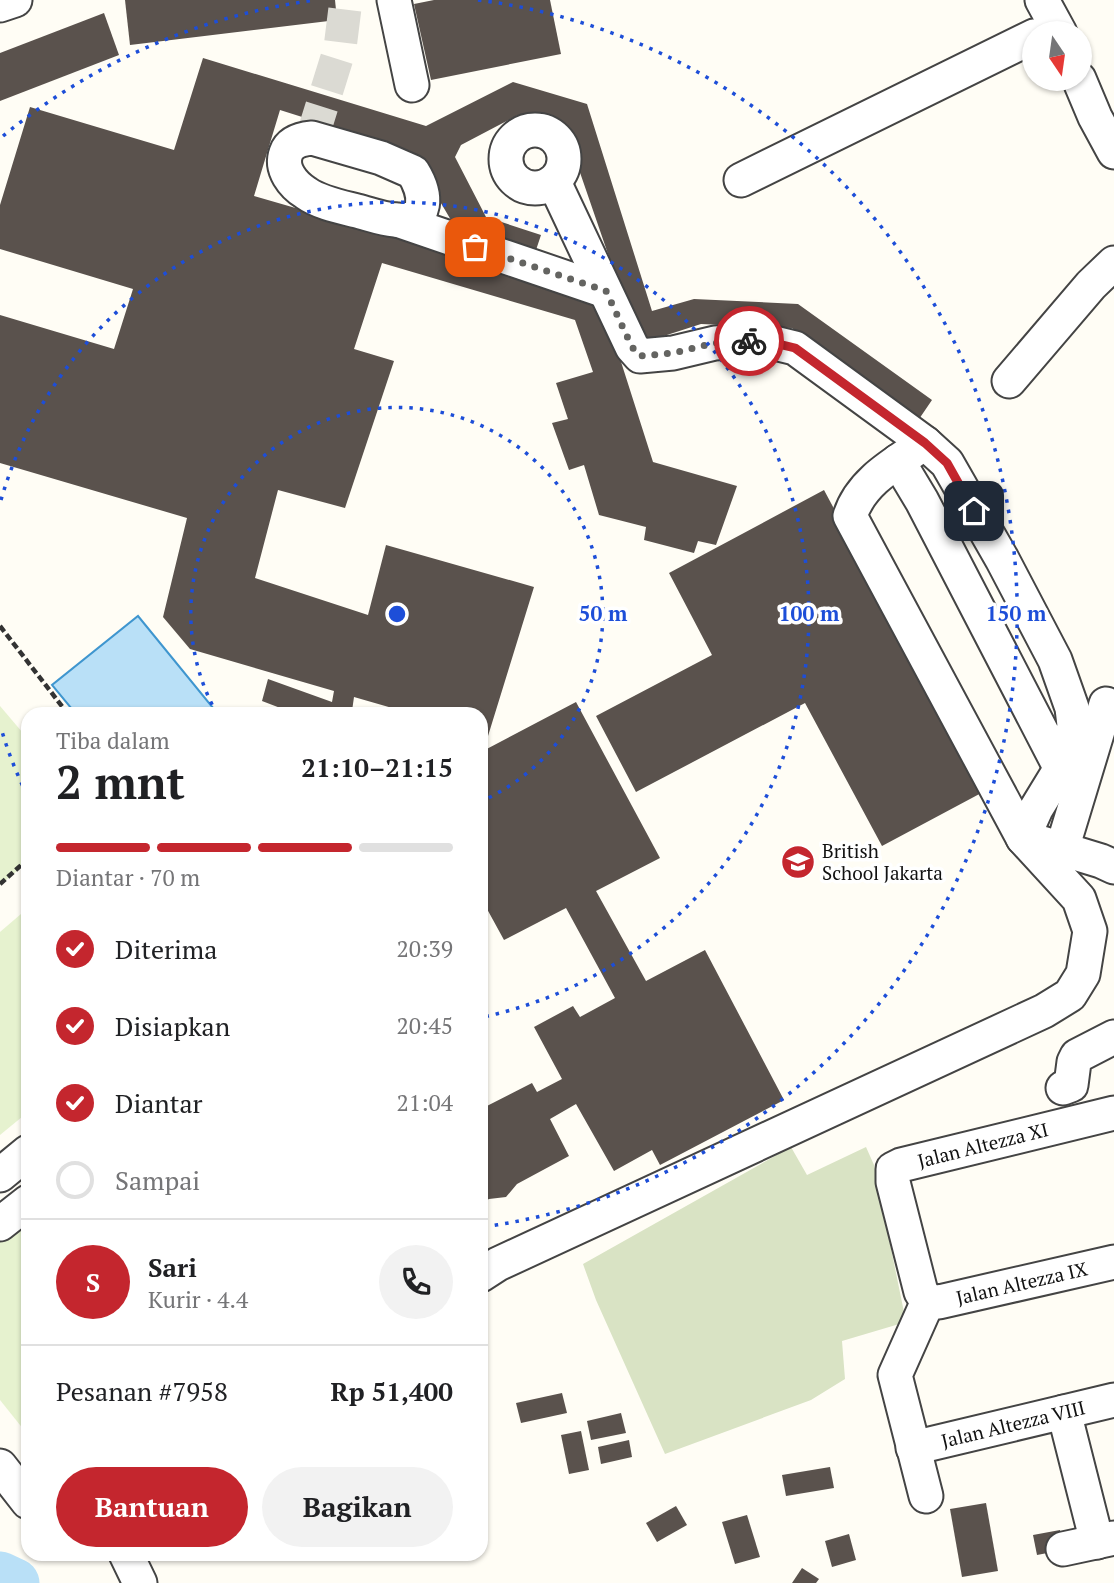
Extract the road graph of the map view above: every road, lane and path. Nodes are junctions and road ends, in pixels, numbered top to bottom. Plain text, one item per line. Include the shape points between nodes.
1 (15, 0) edge
2 (394, 0) edge
3 (0, 5) edge
4 (1022, 39) edge
5 (412, 85) dead end
6 (1084, 91) edge
7 (1114, 152) edge
8 (741, 180) dead end
9 (554, 182) dead end
10 (397, 220) dead end
11 (1114, 263) edge
12 (606, 291) junction
13 (1009, 381) dead end
14 (911, 452) junction
15 (0, 626) edge
16 (1106, 704) dead end
17 (63, 707) edge
18 (1060, 767) junction
19 (1023, 838) junction
20 (1062, 849) junction
21 (21, 865) edge
22 (1114, 867) edge
23 (0, 884) edge
24 (1114, 1037) edge
25 (1063, 1088) dead end
26 (1114, 1113) edge
27 (21, 1158) edge
28 (0, 1175) edge
29 (21, 1208) edge
30 (0, 1224) edge
31 (1114, 1262) edge
32 (488, 1270) edge
33 (925, 1296) junction
34 (1114, 1400) edge
35 (1064, 1412) junction
36 (913, 1448) junction
37 (0, 1466) edge
38 (21, 1493) edge
39 (926, 1496) dead end
40 (1105, 1540) edge
41 (1063, 1549) dead end
42 (129, 1561) edge
43 (140, 1583) edge

1 - 3 street
2 - 5 street
4 - 8 street
6 - 7 street
9 - 12 street
10 - 12 street
11 - 13 street
12 - 14 street via 640,356 762,340 795,348
14 - 18 street via 922,501 940,540
14 - 18 street via 947,463 1055,660 1074,725 1069,755
14 - 19 street via 874,478 850,516
15 - 17 path
16 - 20 street
18 - 19 street
19 - 20 street
19 - 32 street via 1079,899 1090,932 1083,974 1070,995
20 - 22 street
21 - 23 path
24 - 25 street via 1077,1056 1071,1085
26 - 33 street, Jalan Altezza XI via 893,1169
27 - 28 street
29 - 30 street
31 - 33 street, Jalan Altezza IX via 940,1302
33 - 36 street, Jalan Altezza IX via 895,1375
34 - 35 street, Jalan Altezza VIII
35 - 36 street, Jalan Altezza VIII
35 - 40 street
36 - 39 street, Jalan Altezza IX
37 - 38 street
40 - 41 street
42 - 43 street

